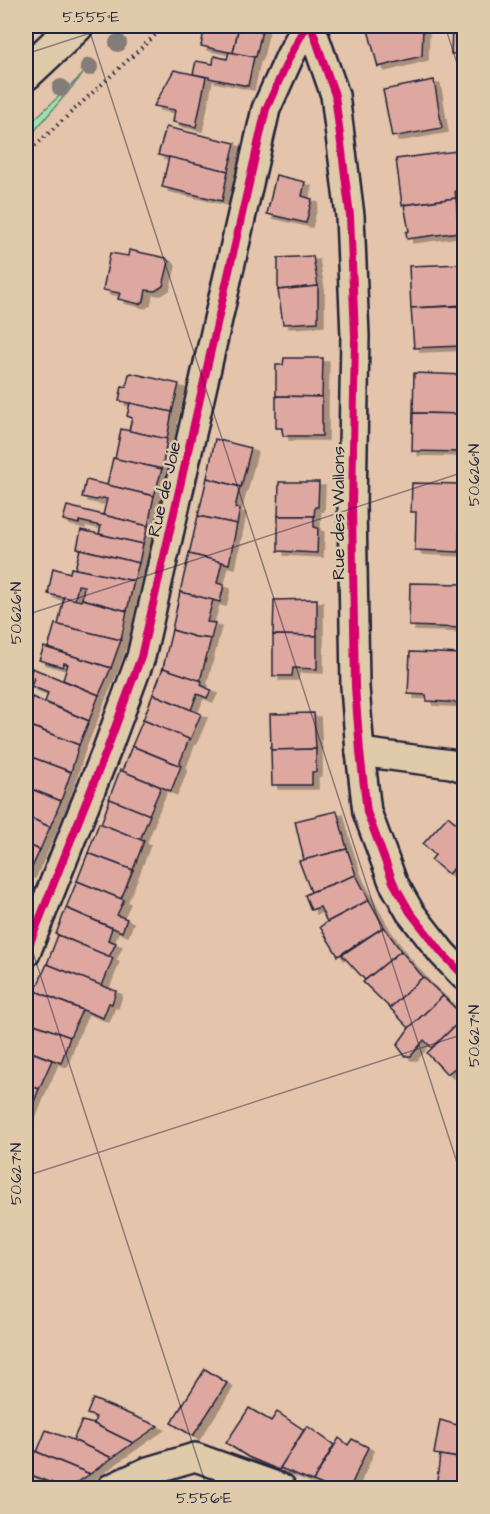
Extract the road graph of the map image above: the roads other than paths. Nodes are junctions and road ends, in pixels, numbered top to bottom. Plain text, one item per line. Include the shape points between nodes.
1 (76, 26) edge
2 (306, 26) edge
3 (311, 26) edge
4 (26, 73) edge
5 (360, 752) junction
6 (465, 768) edge
7 (26, 953) edge
8 (465, 976) edge
9 (111, 1488) edge
10 (282, 1488) edge

1 - 4 street
2 - 7 street, Rue de Joie via 266,109 141,657
3 - 5 street, Rue des Wallons via 335,95 350,216 355,336 352,505 355,687
5 - 6 street
5 - 8 street, Rue des Wallons via 367,812 393,882 410,912
9 - 10 street via 148,1471 195,1457

